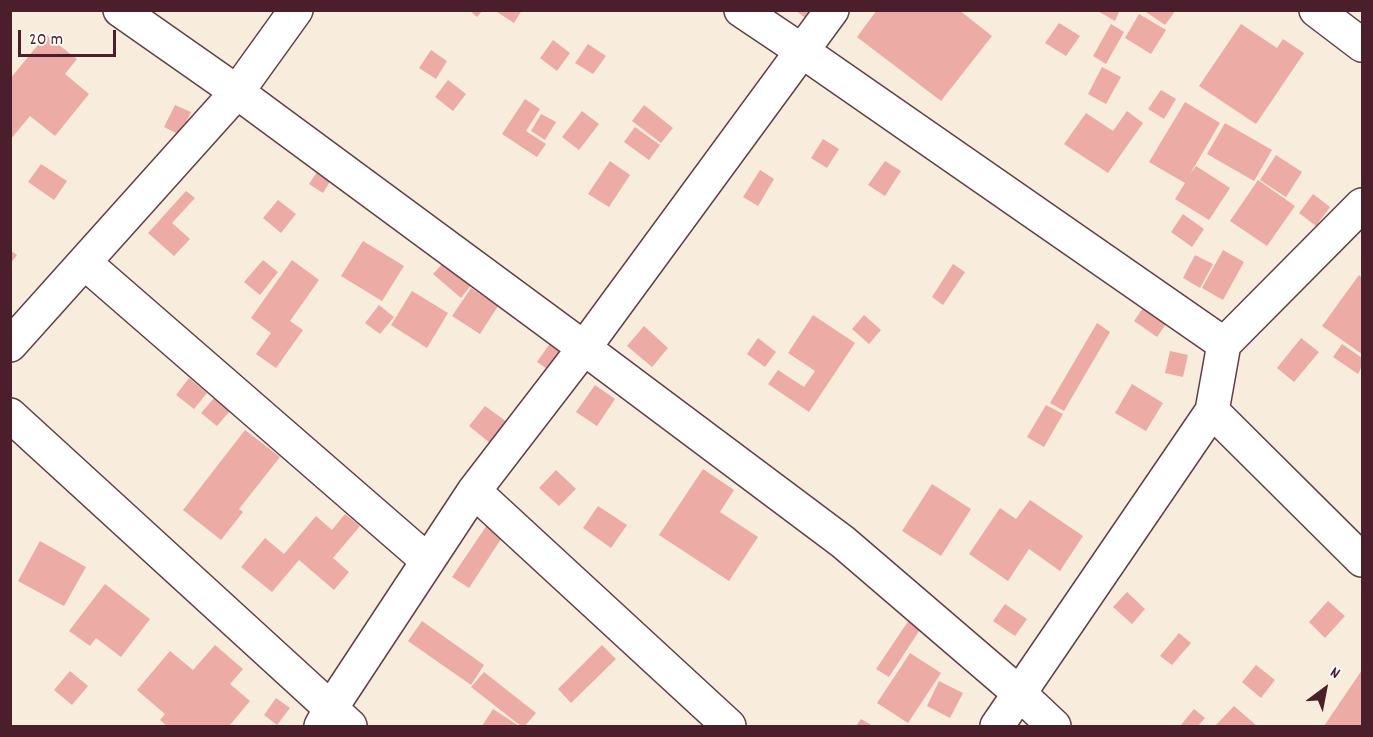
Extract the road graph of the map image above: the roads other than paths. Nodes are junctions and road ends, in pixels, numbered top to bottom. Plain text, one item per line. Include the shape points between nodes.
1 (120, 10) edge
2 (296, 10) edge
3 (741, 10) edge
4 (832, 10) edge
5 (1316, 10) edge
6 (1362, 45) edge
7 (802, 51) junction
8 (237, 92) junction
9 (1362, 205) edge
10 (85, 263) junction
11 (1224, 344) junction
12 (10, 345) edge
13 (584, 348) junction
14 (1212, 411) junction
15 (10, 415) edge
16 (474, 491) junction
17 (1362, 560) edge
18 (428, 561) junction
19 (1019, 693) junction
20 (334, 720) edge
21 (729, 726) edge
22 (997, 726) edge
23 (1054, 726) edge

1 - 8 street
2 - 8 street
3 - 7 street
4 - 7 street
5 - 6 street
7 - 11 street
7 - 13 street
8 - 10 street
8 - 13 street
9 - 11 street
10 - 12 street
10 - 18 street
11 - 14 street
13 - 16 street
13 - 19 street via 843,542
14 - 17 street
14 - 19 street
15 - 20 street
16 - 18 street
16 - 21 street
18 - 20 street
19 - 22 street
19 - 23 street

